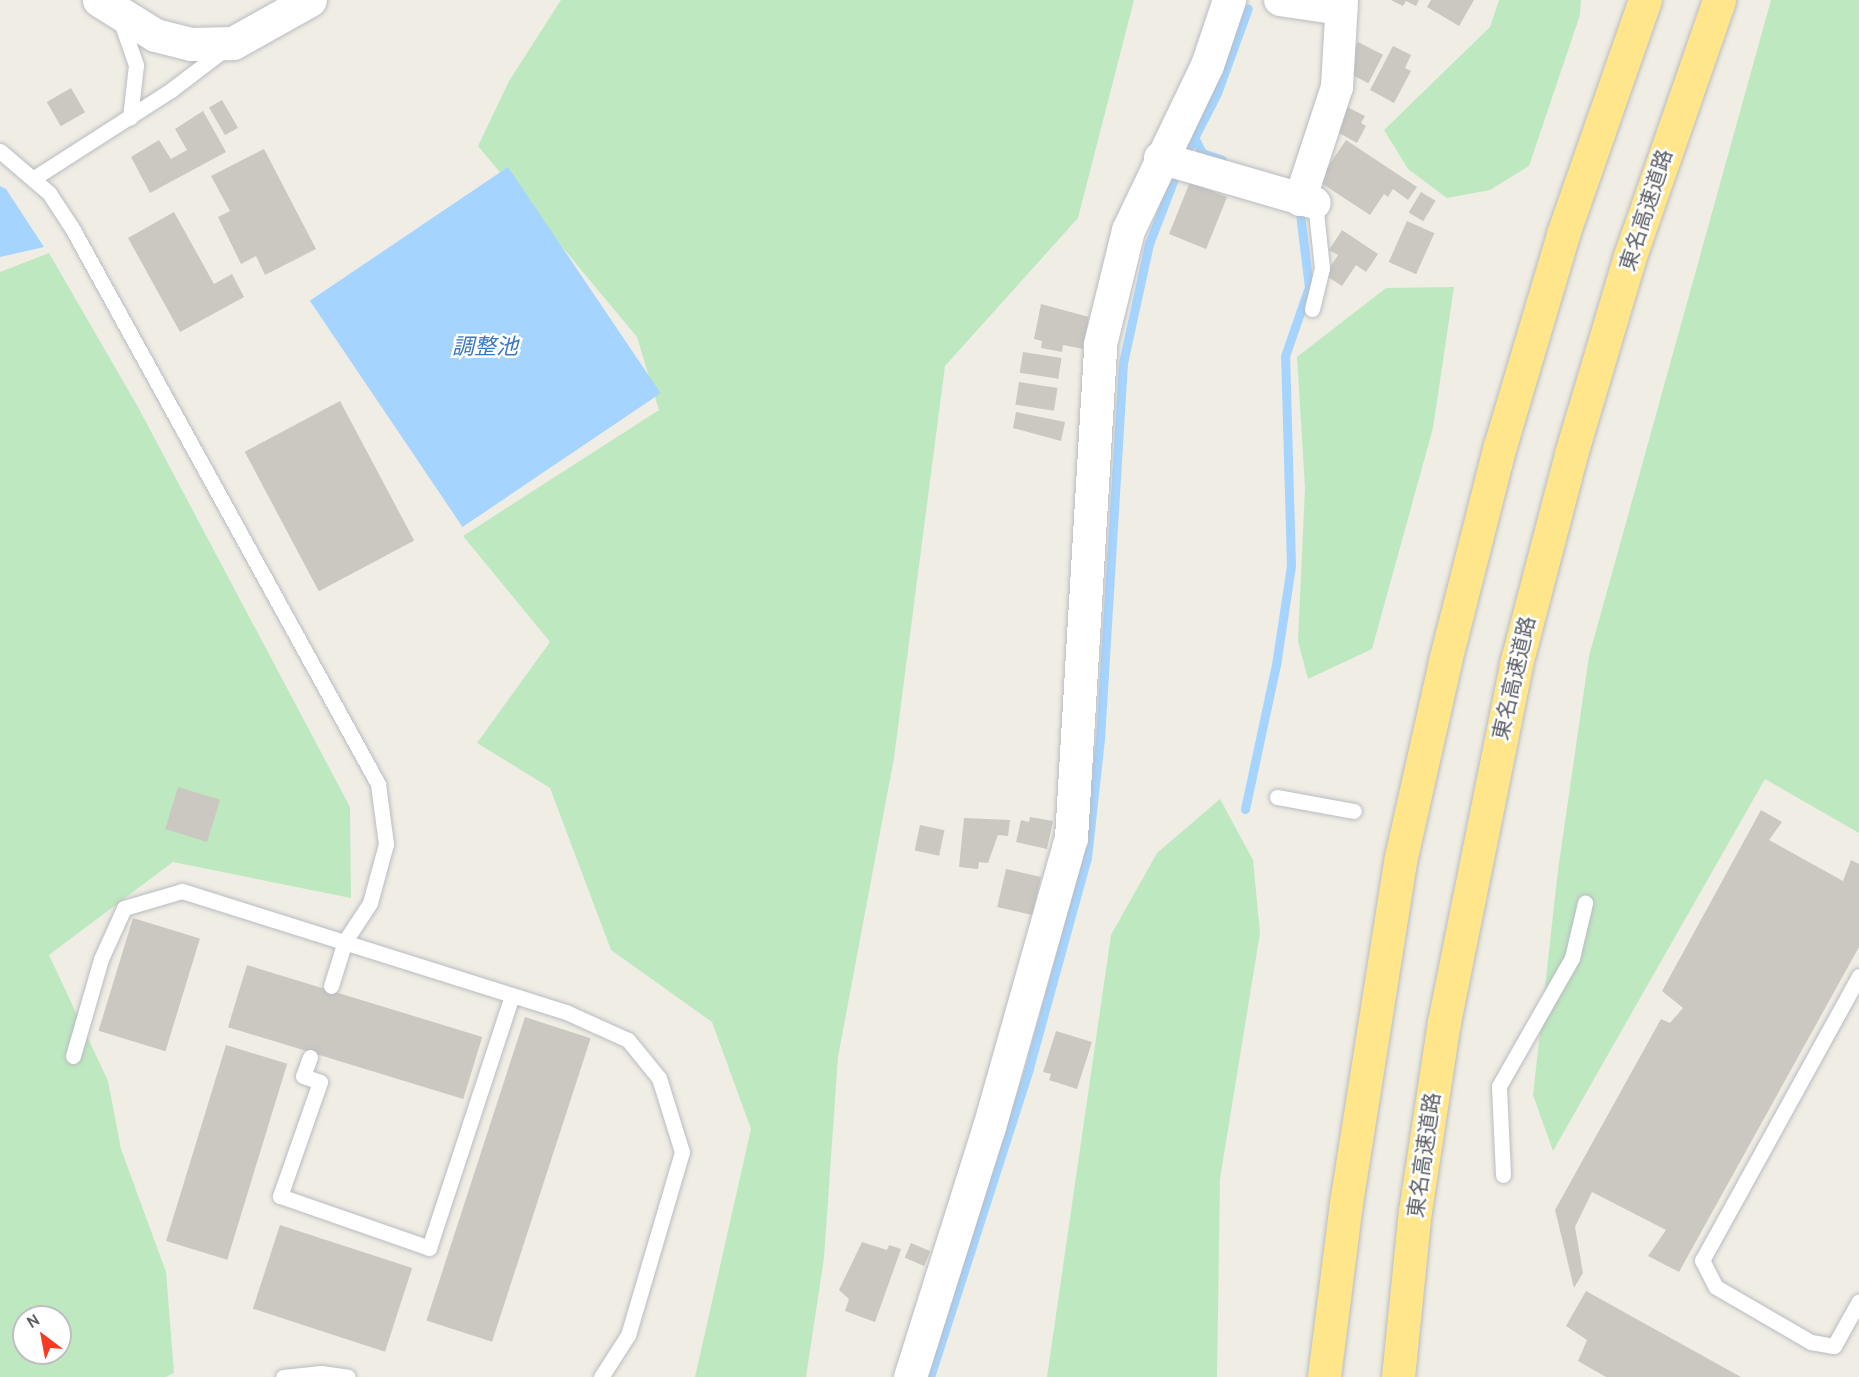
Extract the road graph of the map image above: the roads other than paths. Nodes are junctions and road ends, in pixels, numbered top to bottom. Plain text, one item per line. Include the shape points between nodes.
1 (310, 0) edge
2 (1229, 0) edge
3 (1280, 0) edge
4 (1645, 0) edge
5 (1719, 0) edge
6 (1341, 5) edge
7 (109, 8) edge
8 (234, 43) junction
9 (130, 118) junction
10 (0, 152) edge
11 (1160, 158) junction
12 (34, 178) junction
13 (1307, 202) junction
14 (1312, 309) dead end
15 (1277, 797) dead end
16 (1354, 811) dead end
17 (1585, 903) dead end
18 (345, 941) junction
19 (1859, 976) edge
20 (331, 986) dead end
21 (512, 996) junction
22 (73, 1056) dead end
23 (310, 1057) dead end
24 (1503, 1175) dead end
25 (1859, 1301) edge
26 (283, 1377) edge
27 (348, 1377) edge
28 (601, 1377) edge
29 (910, 1377) edge
30 (1324, 1377) edge
31 (1398, 1377) edge

1 - 8 street
2 - 11 street via 1207,65
3 - 6 street
4 - 30 highway via 1563,234 1500,446 1445,661 1401,857
5 - 31 highway, 東名高速道路 via 1630,256 1571,454 1516,664 1444,1022 1415,1212
6 - 13 street via 1337,87
7 - 8 street via 155,35 191,44
7 - 9 lane via 136,65
8 - 9 lane
9 - 12 lane
10 - 12 lane
11 - 13 street
11 - 29 street via 1128,230 1100,344 1077,778 1065,870
12 - 18 lane via 72,228 378,784 386,844 370,903
13 - 14 lane via 1322,268
15 - 16 lane
17 - 24 lane via 1572,958 1499,1086
18 - 20 lane
18 - 21 lane
18 - 22 lane via 182,891 124,908 100,959
19 - 25 lane via 1702,1260 1716,1287 1811,1342 1834,1346
21 - 23 lane via 429,1248 280,1196 320,1082 303,1076
21 - 28 lane via 566,1012 628,1040 659,1078 675,1120 682,1152 676,1183 628,1335
26 - 27 lane via 321,1373

